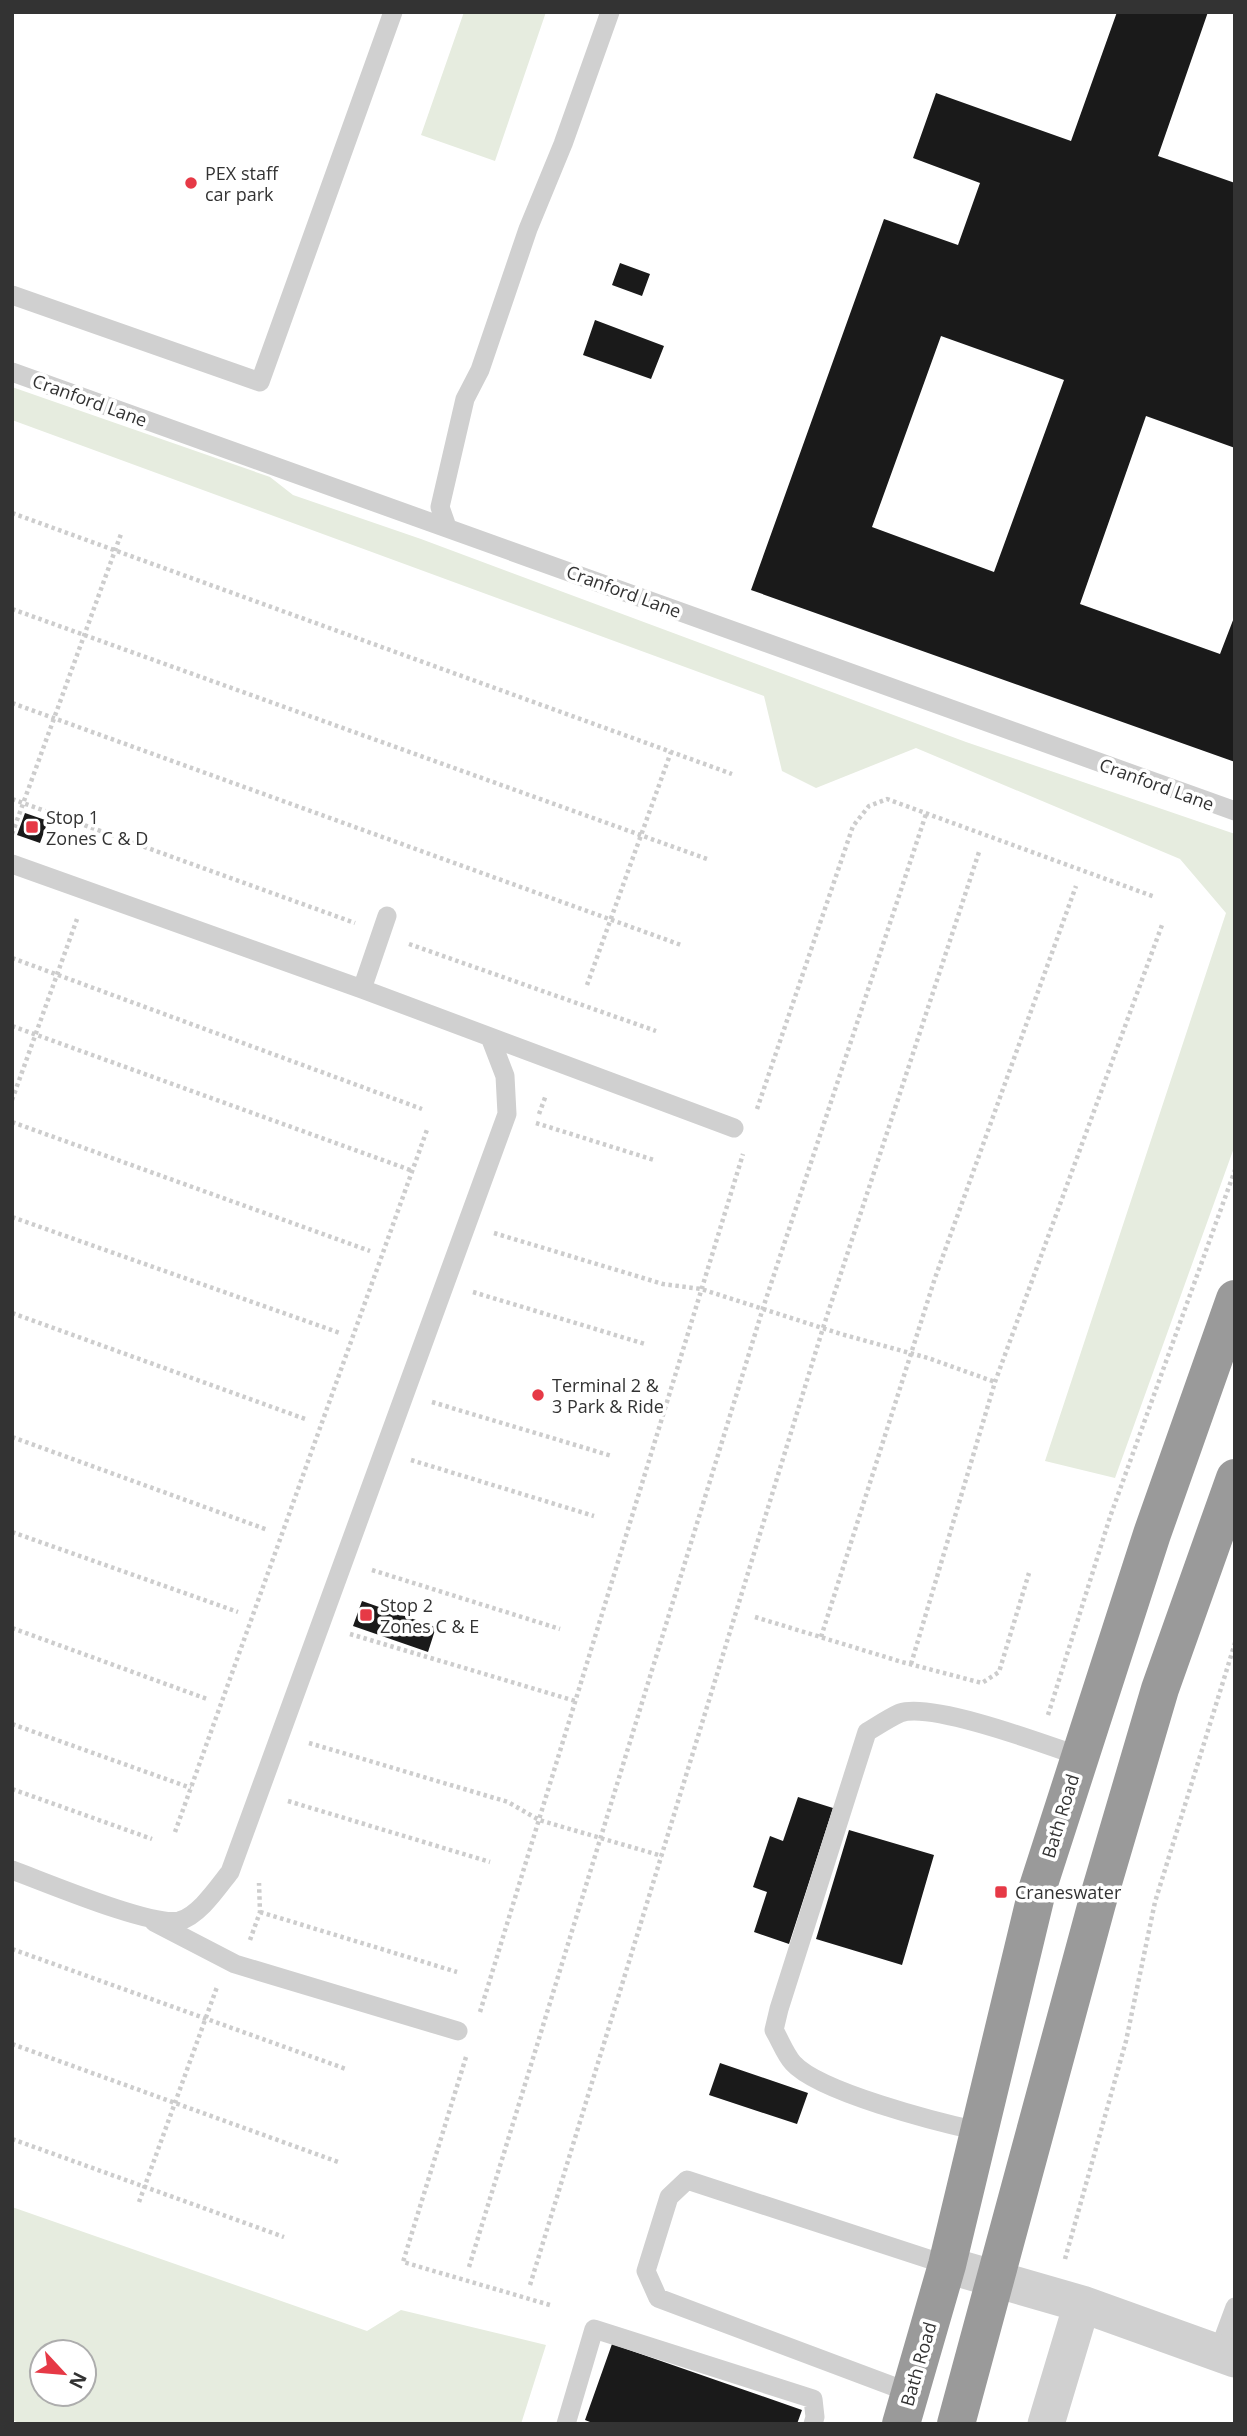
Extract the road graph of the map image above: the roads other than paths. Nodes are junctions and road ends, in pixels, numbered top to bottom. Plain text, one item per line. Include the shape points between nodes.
1 (393, 12) edge
2 (610, 12) edge
3 (12, 295) edge
4 (12, 372) edge
5 (447, 527) junction
6 (1235, 811) edge
7 (12, 864) edge
8 (384, 925) road end
9 (362, 989) junction
10 (490, 1037) junction
11 (734, 1128) dead end
12 (1235, 1299) edge
13 (1235, 1478) edge
14 (1079, 1756) junction
15 (12, 1870) edge
16 (144, 1918) junction
17 (458, 2031) dead end
18 (978, 2131) junction
19 (947, 2265) junction
20 (995, 2278) junction
21 (1069, 2300) junction
22 (1235, 2307) edge
23 (1226, 2356) edge
24 (906, 2408) edge
25 (566, 2424) edge
26 (813, 2424) edge
27 (956, 2424) edge
28 (1046, 2424) edge

1 - 3 lane via 260,382
2 - 5 lane via 480,370 465,399 440,507
4 - 5 lane, Cranford Lane
5 - 6 lane, Cranford Lane
7 - 9 lane
8 - 9 lane
9 - 10 lane
10 - 11 lane
10 - 16 lane via 505,1076 507,1114 230,1872 202,1906 179,1921
12 - 14 highway, Bath Road
13 - 20 highway via 1160,1689
14 - 18 highway, Bath Road via 1038,1887
14 - 18 lane via 935,1712 901,1713 867,1732 779,2009 774,2030 793,2063 822,2083
15 - 16 lane
16 - 17 lane via 234,1964
18 - 19 highway, Bath Road
19 - 20 street
19 - 24 highway, Bath Road
19 - 24 lane via 687,2180 669,2197 646,2271 658,2298
20 - 21 street
20 - 27 highway
21 - 23 street
21 - 28 street
22 - 23 lane
25 - 26 lane via 594,2329 813,2399

